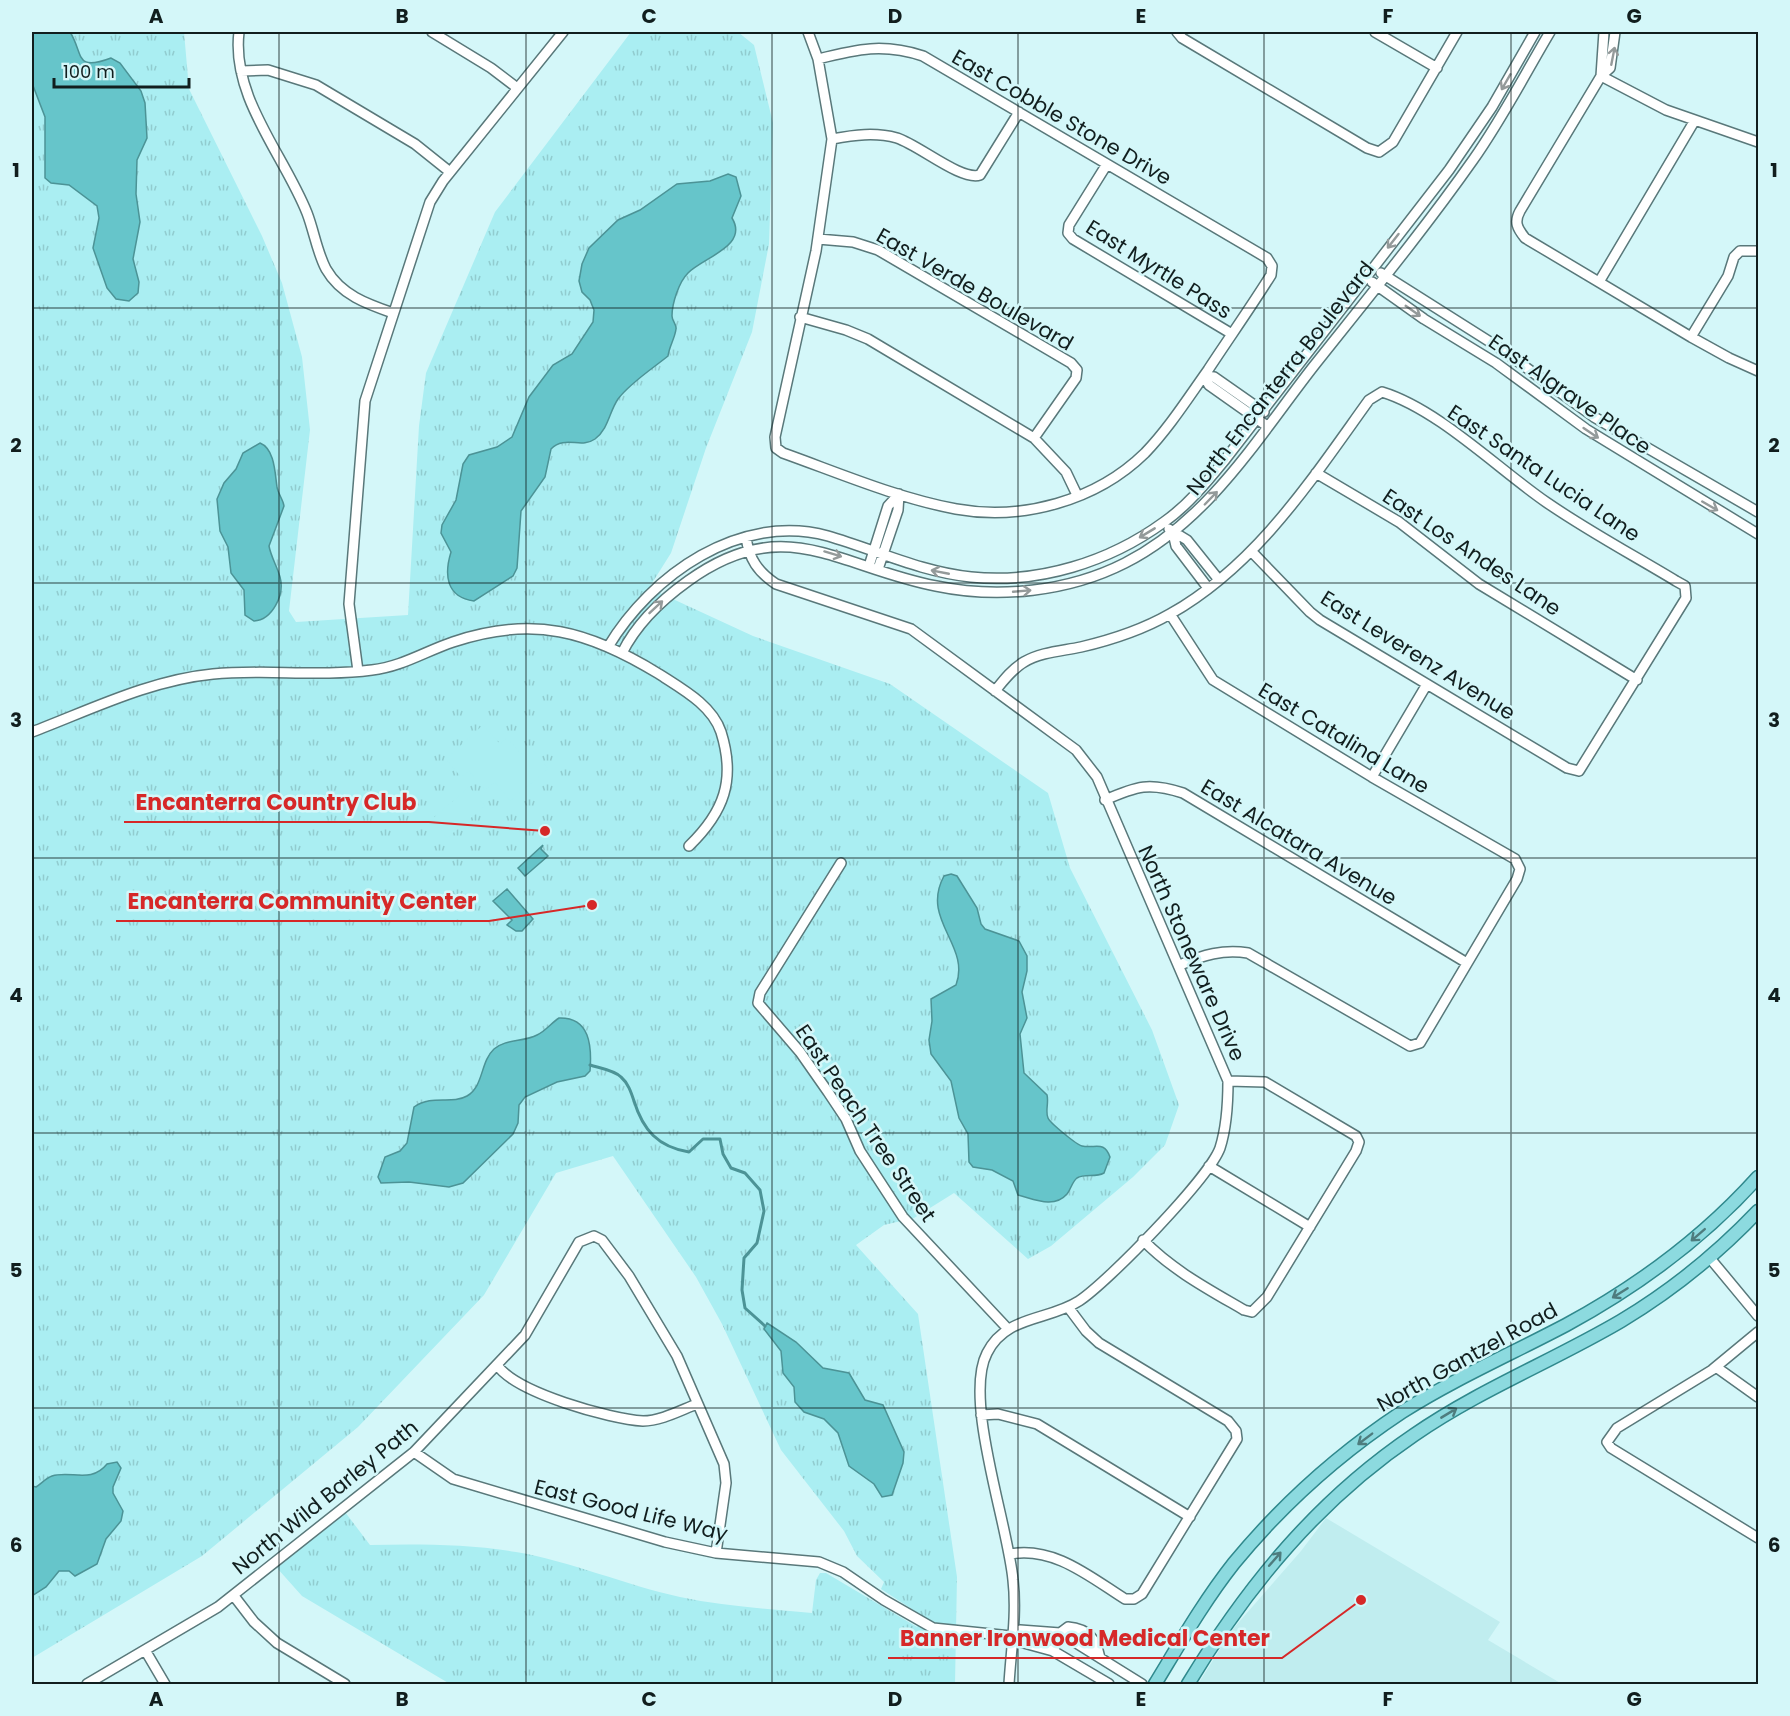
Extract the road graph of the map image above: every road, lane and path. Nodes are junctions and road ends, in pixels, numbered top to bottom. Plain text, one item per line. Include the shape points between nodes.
1 (239, 32) edge
2 (432, 32) edge
3 (563, 32) edge
4 (808, 32) edge
5 (1177, 32) edge
6 (1375, 32) edge
7 (1457, 32) edge
8 (1535, 32) edge
9 (1550, 32) edge
10 (1604, 32) edge
11 (1615, 32) edge
12 (818, 59) junction
13 (1437, 68) junction
14 (241, 71) junction
15 (1601, 76) junction
16 (516, 87) junction
17 (1018, 112) junction
18 (1695, 120) junction
19 (832, 138) junction
20 (1758, 142) edge
21 (1107, 164) junction
22 (450, 172) junction
23 (818, 238) junction
24 (1758, 251) edge
25 (1373, 267) junction
26 (1384, 275) junction
27 (1365, 277) junction
28 (1599, 282) junction
29 (1377, 285) junction
30 (393, 313) junction
31 (800, 317) junction
32 (1232, 334) junction
33 (1691, 337) junction
34 (1758, 371) edge
35 (1204, 376) junction
36 (1258, 414) junction
37 (1270, 423) junction
38 (1034, 438) junction
39 (1316, 473) junction
40 (1696, 474) junction
41 (1687, 493) junction
42 (899, 494) junction
43 (1077, 495) junction
44 (1758, 512) edge
45 (1164, 523) junction
46 (1173, 533) junction
47 (1758, 534) edge
48 (746, 537) junction
49 (748, 549) junction
50 (1252, 552) junction
51 (878, 553) junction
52 (873, 568) junction
53 (1219, 580) junction
54 (1208, 588) junction
55 (1170, 614) junction
56 (608, 647) junction
57 (622, 654) junction
58 (358, 671) junction
59 (1637, 680) junction
60 (1427, 684) junction
61 (995, 691) junction
62 (32, 732) edge
63 (1372, 777) junction
64 (1105, 800) junction
65 (689, 846) dead end
66 (841, 863) dead end
67 (1467, 963) junction
68 (1179, 965) junction
69 (1228, 1081) junction
70 (1209, 1166) junction
71 (1758, 1176) edge
72 (1758, 1211) edge
73 (1310, 1227) junction
74 (1143, 1240) junction
75 (1709, 1257) junction
76 (1068, 1306) junction
77 (1758, 1316) edge
78 (1008, 1329) junction
79 (1758, 1332) edge
80 (497, 1365) junction
81 (1716, 1367) junction
82 (1758, 1397) edge
83 (697, 1404) junction
84 (981, 1414) junction
85 (414, 1452) junction
86 (1190, 1517) junction
87 (1758, 1538) edge
88 (716, 1553) junction
89 (1010, 1554) junction
90 (234, 1596) junction
91 (1060, 1633) junction
92 (1011, 1636) junction
93 (145, 1650) junction
94 (1053, 1650) junction
95 (1100, 1658) junction
96 (87, 1684) edge
97 (165, 1684) edge
98 (345, 1684) edge
99 (1009, 1684) edge
100 (1109, 1684) edge
101 (1142, 1684) edge
102 (1155, 1684) edge
103 (1188, 1684) edge

1 - 14 street
2 - 16 street
3 - 16 street
4 - 12 street
5 - 13 street via 1356,142 1379,152 1393,142
6 - 13 street
7 - 13 street
8 -> 25 street, North Encanterra Boulevard via 1468,142
9 - 26 street, North Encanterra Boulevard via 1473,160
10 - 15 street
15 -> 11 street via 1610,68
12 - 17 street, East Cobble Stone Drive via 858,49 900,49 923,56
12 - 19 street
14 - 22 street via 268,70 315,85 415,144
14 - 30 street via 260,119 308,215 327,269 358,301
15 - 18 street via 1640,98
15 - 28 street via 1517,217 1517,227 1525,238
16 - 22 street
17 - 19 street via 980,175 972,177 899,139 881,135
17 - 21 street, East Cobble Stone Drive
18 - 20 street
18 - 28 street
19 - 23 street
21 - 32 street, East Myrtle Pass via 1068,233
21 - 32 street, East Cobble Stone Drive via 1268,258 1271,275
22 - 30 street via 430,202
23 - 31 street
23 - 38 street, East Verde Boulevard via 878,250 1071,363 1077,370 1076,378
24 - 33 street via 1740,252 1734,257 1728,276
25 - 26 street, East Algrave Place
25 - 27 street, North Encanterra Boulevard
26 - 29 street, North Encanterra Boulevard
26 - 40 street, East Algrave Place via 1498,347 1594,417
27 - 29 street, East Algrave Place
27 - 36 street, North Encanterra Boulevard
28 - 33 street
29 - 37 street, North Encanterra Boulevard
29 -> 41 street, East Algrave Place via 1496,363 1586,429
30 - 58 street via 365,401 349,604
31 - 38 street via 868,339
31 - 42 street via 776,448
32 - 35 street
33 - 34 street
35 - 36 street via 1214,376
35 - 43 street via 1143,454 1097,488
36 - 37 street
36 - 45 street, North Encanterra Boulevard via 1204,485
46 -> 37 street, North Encanterra Boulevard via 1224,484
38 - 43 street via 1066,472
39 - 50 street
39 - 59 street, East Los Andes Lane via 1399,522 1479,584
39 - 59 street, East Santa Lucia Lane via 1369,400 1382,392 1396,396 1458,435 1546,501 1684,586 1686,598
40 - 41 street
40 - 44 street, East Algrave Place
41 -> 47 street, East Algrave Place
42 - 43 street via 958,509 1007,512 1054,504
42 - 51 street via 898,510
45 - 46 street
45 -> 51 street, North Encanterra Boulevard via 1107,554 1038,575 973,577 932,571
52 -> 46 street, North Encanterra Boulevard via 975,592 1049,588 1123,564
46 - 53 street via 1187,540
46 - 54 street via 1176,546
48 - 49 street, North Stoneware Drive
48 - 51 street, North Encanterra Boulevard via 790,531 810,533
48 - 56 street, North Encanterra Boulevard via 710,550 663,583 629,614
49 -> 52 street, North Encanterra Boulevard via 803,547
57 -> 49 street, North Encanterra Boulevard via 640,623 671,594 704,570
49 - 61 street, North Stoneware Drive via 756,567 776,584 911,629
50 - 53 street
50 - 60 street, East Leverenz Avenue via 1310,612
51 - 52 street
53 - 54 street
54 - 55 street
55 - 61 street via 1126,635 1023,662
55 - 63 street, East Catalina Lane via 1213,680
56 - 57 street
56 - 58 street via 555,630 501,629 452,642 400,664
57 - 65 street via 684,690 718,724 729,774 721,807
58 - 62 street via 213,674 177,680
59 - 60 street, East Leverenz Avenue via 1579,771 1567,768
60 - 63 street
61 - 64 street, North Stoneware Drive via 1076,750 1097,777
63 - 67 street, East Catalina Lane via 1515,859 1520,868
64 - 67 street, East Alcatara Avenue via 1147,785 1184,793
64 - 68 street, North Stoneware Drive
66 - 78 street, East Peach Tree Street via 760,993 758,1003 828,1092 903,1217
67 - 68 street via 1419,1043 1410,1046 1248,953 1216,952
68 - 69 street, North Stoneware Drive
69 - 70 street, North Stoneware Drive via 1228,1111 1219,1149
69 - 73 street via 1265,1082 1356,1136 1356,1151
70 - 73 street
70 - 74 street, North Stoneware Drive
71 -> 102 main road, North Gantzel Road via 1655,1271 1567,1324 1422,1400 1330,1467 1277,1516 1234,1564
72 - 75 main road, North Gantzel Road
73 - 74 street via 1267,1297 1252,1312 1163,1261
74 - 76 street, North Stoneware Drive via 1092,1291
75 - 77 street
103 -> 75 main road, North Gantzel Road via 1236,1609 1271,1564 1358,1477 1449,1413 1621,1321
76 - 78 street, North Stoneware Drive
76 - 86 street via 1100,1343 1228,1420 1236,1431 1237,1439
78 - 84 street, North Stoneware Drive via 992,1344 983,1363 978,1386
79 - 81 street
80 - 83 street via 503,1375 552,1399 624,1417 645,1421
80 - 83 street, North Wild Barley Path via 544,1307 579,1242 594,1236 602,1240 651,1311 677,1356
80 - 85 street, North Wild Barley Path
81 - 82 street
81 - 87 street via 1617,1428 1606,1442
83 - 88 street, North Wild Barley Path via 724,1464 726,1483
84 - 86 street via 1037,1424
84 - 89 street, North Stoneware Drive
85 - 88 street, East Good Life Way via 462,1482
85 - 90 street, North Wild Barley Path
86 - 89 street via 1142,1594 1134,1599 1125,1599 1053,1556
88 - 92 street, East Good Life Way via 819,1562 843,1572 933,1628
89 - 92 street, North Stoneware Drive via 1014,1600
90 - 93 street, North Wild Barley Path
90 - 98 street via 266,1635
91 - 92 street, East Good Life Way via 1020,1630
91 - 94 street
91 - 95 street, East Good Life Way
91 - 95 street via 1068,1626 1088,1632
92 - 94 street, East Good Life Way
92 - 99 street, North Stoneware Drive
93 - 96 street, North Wild Barley Path
93 - 97 street
94 - 100 street, East Good Life Way
95 - 101 street, East Good Life Way

